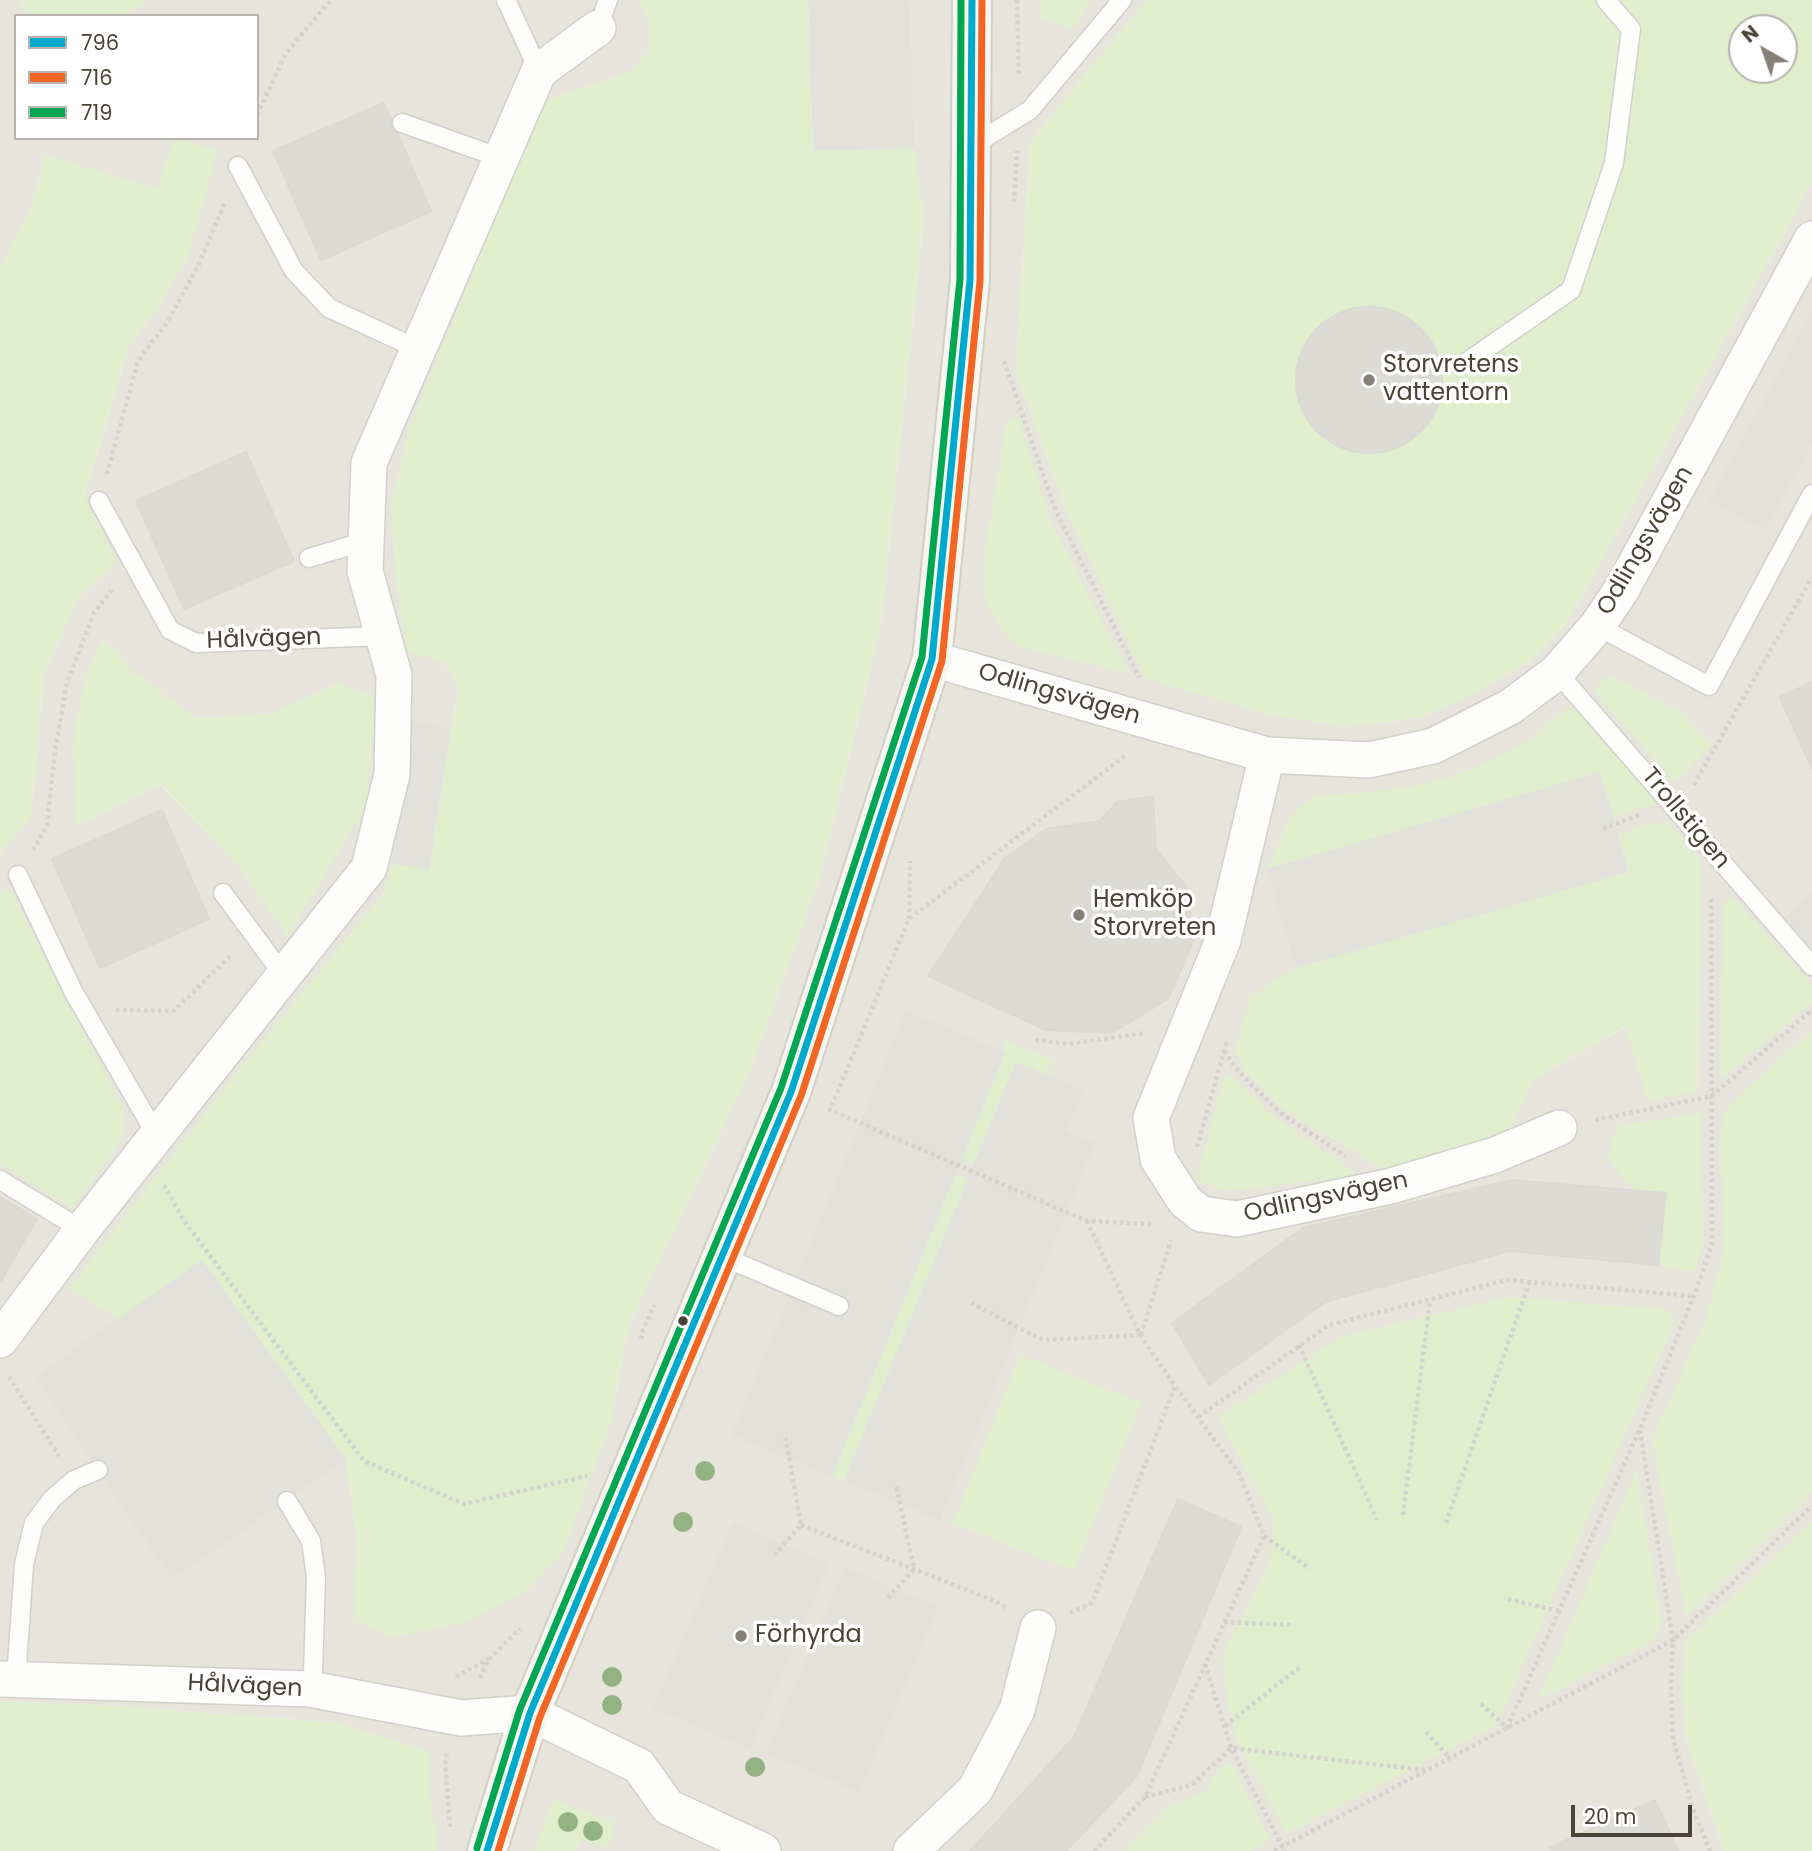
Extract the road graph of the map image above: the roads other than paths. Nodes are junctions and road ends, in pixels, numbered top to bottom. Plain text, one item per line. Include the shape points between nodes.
1 (506, 0) edge
2 (972, 0) edge
3 (1122, 0) edge
4 (1606, 0) edge
5 (603, 14) edge
6 (539, 71) junction
7 (402, 122) dead end
8 (970, 147) junction
9 (500, 158) junction
10 (238, 166) road end
11 (1812, 239) edge
12 (418, 349) junction
13 (1466, 362) dead end
14 (1812, 494) edge
15 (99, 501) road end
16 (366, 541) junction
17 (309, 558) dead end
18 (1597, 626) junction
19 (383, 636) junction
20 (932, 659) junction
21 (1557, 671) junction
22 (1267, 755) junction
23 (18, 875) road end
24 (223, 893) dead end
25 (1812, 966) edge
26 (284, 976) junction
27 (1559, 1128) road end
28 (151, 1143) junction
29 (0, 1180) edge
30 (82, 1230) junction
31 (721, 1256) junction
32 (839, 1306) dead end
33 (3, 1356) edge
34 (99, 1470) dead end
35 (287, 1502) dead end
36 (1038, 1628) road end
37 (8, 1679) edge
38 (310, 1689) junction
39 (530, 1713) junction
40 (743, 1847) edge
41 (486, 1851) edge
42 (911, 1851) edge

1 - 6 lane
2 - 8 street
3 - 8 lane via 1031,110
4 - 13 lane via 1631,29 1614,163 1571,290
5 - 6 street
6 - 9 street
7 - 9 lane
8 - 20 street via 970,280
9 - 12 street
10 - 12 lane via 294,271 329,308
11 - 18 street, Odlingsvägen via 1622,589
12 - 16 street via 369,463
14 - 18 lane via 1709,687
15 - 19 lane, Hålvägen via 170,630 196,643
16 - 17 lane
16 - 19 street via 365,571
18 - 21 street, Odlingsvägen
19 - 26 street via 394,675 391,774 369,868
20 - 22 street, Odlingsvägen
20 - 31 street via 791,1092
21 - 22 street, Odlingsvägen via 1510,706 1433,746 1369,760
21 - 25 lane, Trollstigen
22 - 27 street, Odlingsvägen via 1223,940 1151,1118 1158,1159 1180,1213 1237,1219 1391,1186 1494,1156
23 - 28 lane
24 - 26 lane
26 - 28 street
28 - 30 street
29 - 30 lane
30 - 33 street
31 - 32 lane
31 - 39 street
34 - 37 lane via 74,1480 34,1523
35 - 38 lane via 311,1541 316,1577
36 - 42 street via 1017,1710 975,1790
37 - 38 street, Hålvägen
38 - 39 street, Hålvägen via 461,1718
39 - 40 street via 639,1766 668,1807
39 - 41 street

